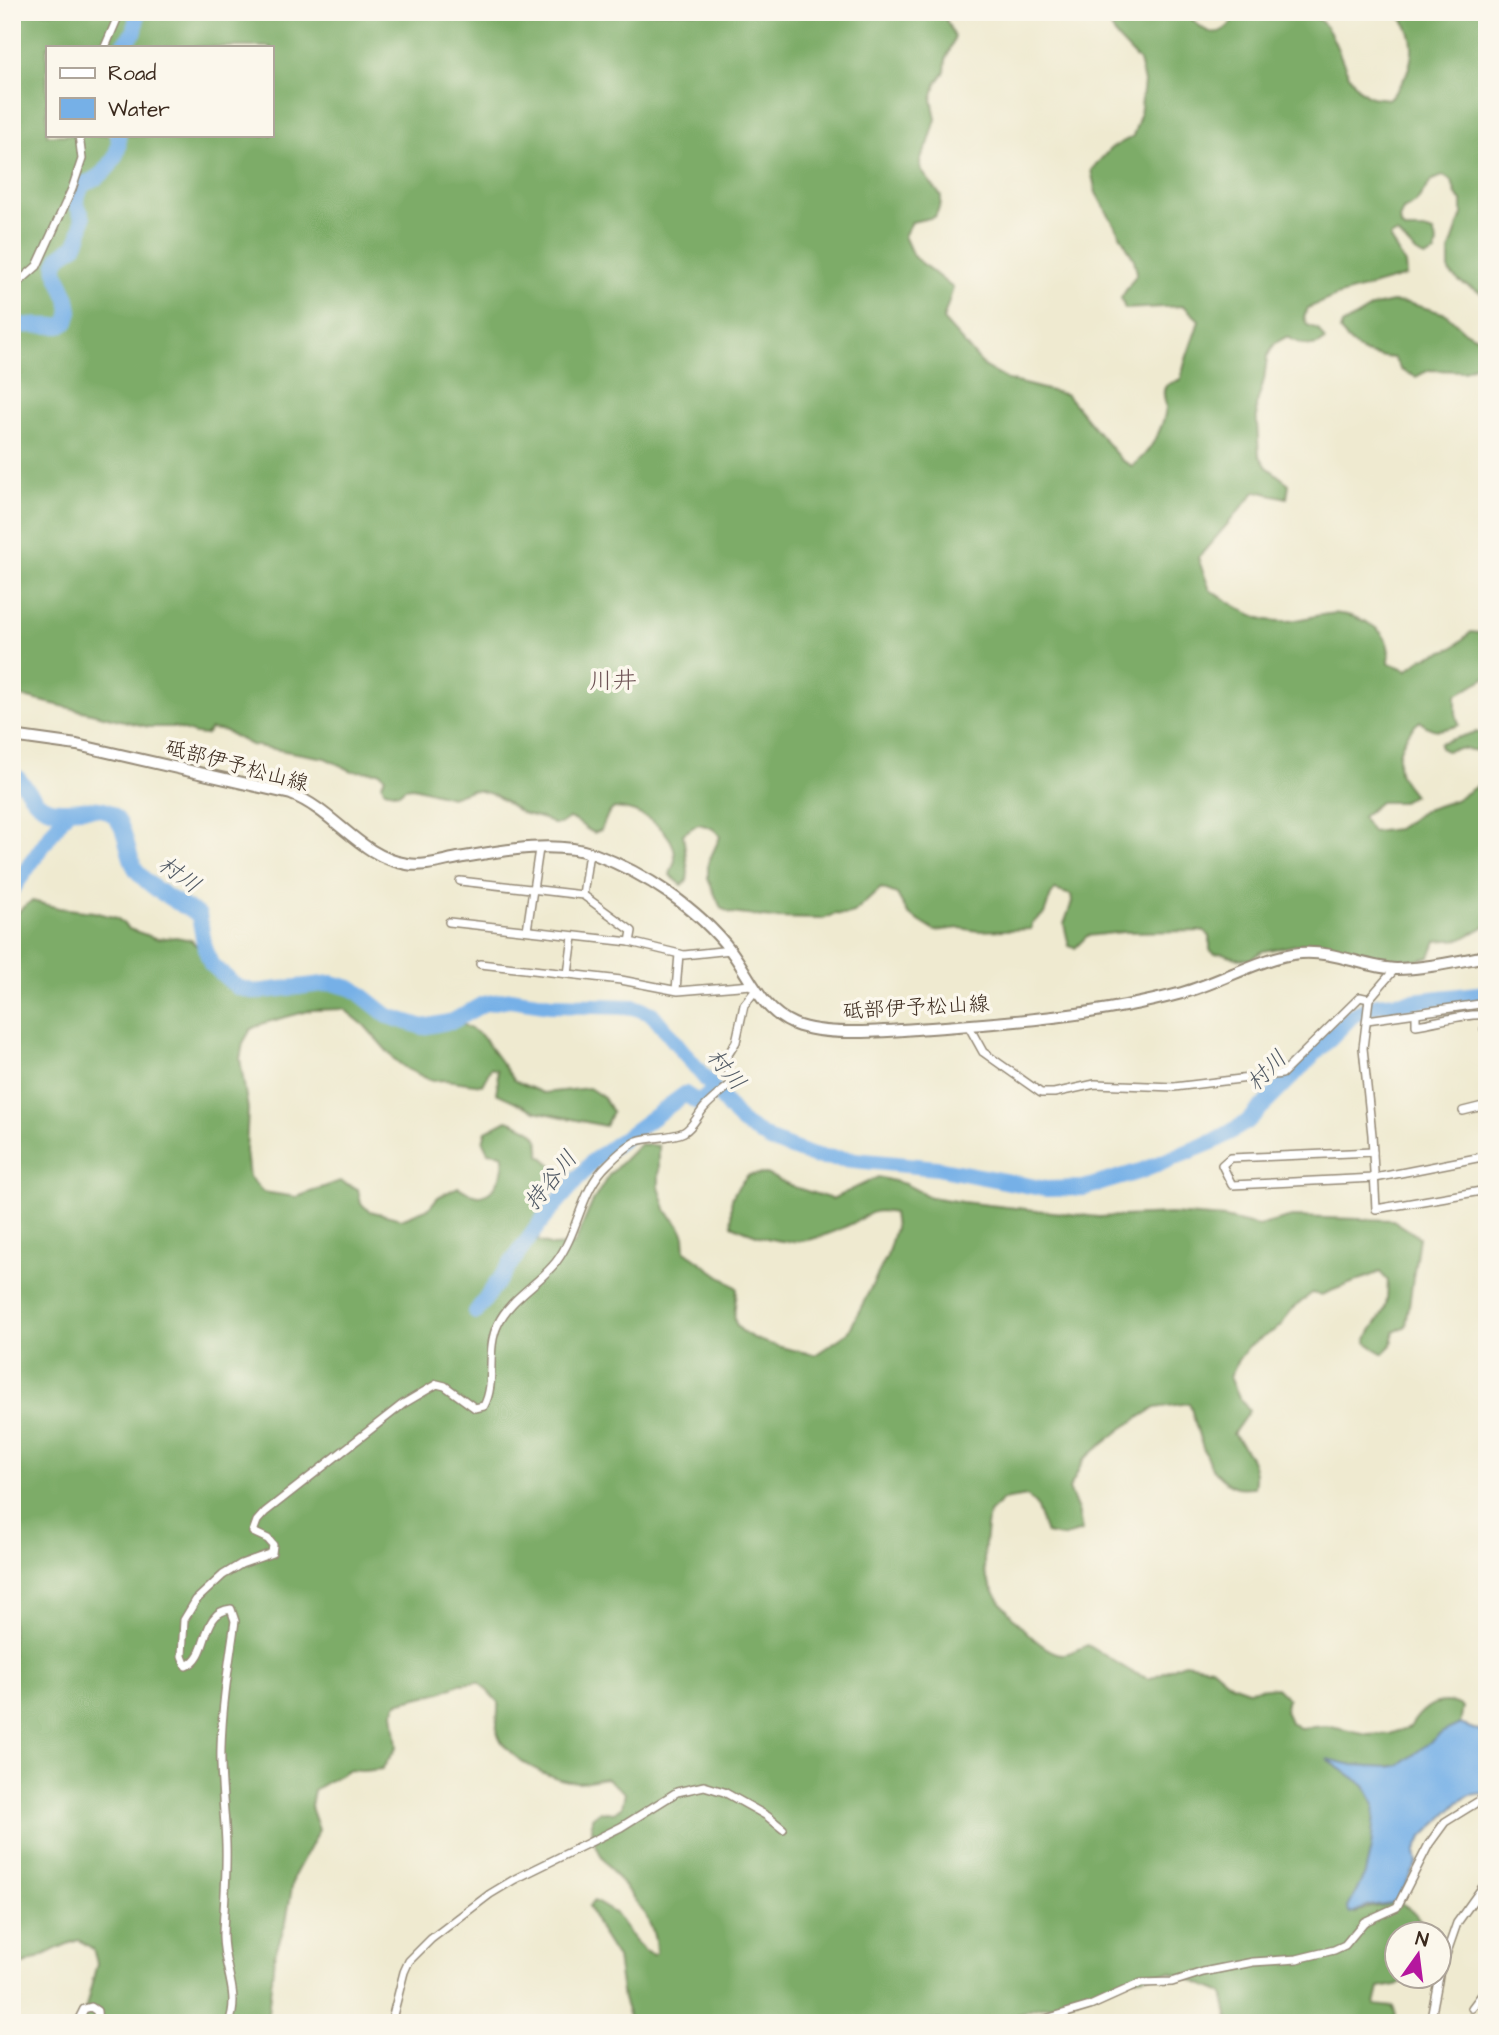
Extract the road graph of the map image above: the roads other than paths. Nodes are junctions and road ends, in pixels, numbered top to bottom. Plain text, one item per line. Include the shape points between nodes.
1 (120, 12) edge
2 (105, 46) edge
3 (79, 136) edge
4 (12, 288) edge
5 (12, 736) edge
6 (539, 849) junction
7 (589, 852) junction
8 (460, 881) dead end
9 (532, 891) junction
10 (583, 895) junction
11 (449, 922) dead end
12 (527, 930) junction
13 (573, 937) junction
14 (630, 942) junction
15 (730, 950) junction
16 (679, 954) junction
17 (1487, 956) edge
18 (480, 964) dead end
19 (1395, 969) junction
20 (568, 974) junction
21 (753, 988) junction
22 (676, 990) junction
23 (1370, 999) junction
24 (1487, 1003) edge
25 (1416, 1013) junction
26 (1487, 1015) edge
27 (1367, 1018) junction
28 (1487, 1024) edge
29 (968, 1025) junction
30 (1487, 1034) edge
31 (1487, 1105) edge
32 (1463, 1111) dead end
33 (1373, 1152) junction
34 (1487, 1156) edge
35 (1375, 1178) junction
36 (1487, 1190) edge
37 (1487, 1796) edge
38 (783, 1829) dead end
39 (1487, 1881) edge
40 (1454, 1932) edge
41 (1487, 1988) edge
42 (1436, 1990) edge
43 (1472, 2008) dead end
44 (77, 2023) edge
45 (98, 2023) edge
46 (229, 2023) edge
47 (391, 2023) edge
48 (1032, 2023) edge
49 (1430, 2023) edge

1 - 2 street
3 - 4 street via 82,159 72,189 37,266
5 - 6 main road, 砥部伊予松山線 via 77,745 291,794 330,816 369,850 409,865
6 - 7 main road, 砥部伊予松山線
6 - 9 street
7 - 10 street
7 - 15 main road, 砥部伊予松山線 via 618,863 684,904
8 - 9 street
9 - 10 street
9 - 12 street
10 - 14 street via 632,931
11 - 12 street
12 - 13 street
13 - 14 street
13 - 20 street
14 - 16 street
15 - 16 street
15 - 21 main road, 砥部伊予松山線
16 - 22 street
17 - 19 main road, 砥部伊予松山線
18 - 20 street
19 - 23 street
19 - 29 main road, 砥部伊予松山線 via 1324,953 1298,953 1201,988 1125,1007
20 - 22 street
21 - 22 street
21 - 29 main road, 砥部伊予松山線 via 773,1011 796,1024 830,1030
21 - 46 street via 736,1042 724,1061 732,1083 687,1131 636,1142 607,1164 588,1192 560,1257 500,1319 490,1349 489,1398 484,1406 475,1408 436,1384 402,1404 265,1512 253,1532 268,1539 272,1553 223,1575 186,1615 181,1656 186,1666 198,1657 216,1615 231,1609 236,1621 221,1749 226,1842 223,1950 234,1998
23 - 27 street
23 - 29 street via 1360,997 1282,1074 1174,1087 1095,1084 1041,1093 983,1052
24 - 25 street
25 - 26 street via 1416,1025
25 - 27 street
27 - 33 street via 1363,1048
28 - 30 street
31 - 32 street
33 - 35 street
33 - 35 street via 1230,1158 1222,1165 1232,1185
34 - 35 street
35 - 36 street via 1376,1209
37 - 48 street via 1445,1822 1397,1907 1364,1922 1345,1945 1316,1956 1253,1962 1172,1982 1141,1983 1090,2007
38 - 47 street via 724,1791 704,1786 677,1792 621,1827 515,1879 431,1939 404,1972
39 - 40 street
41 - 43 street
42 - 49 street
44 - 45 street via 84,2009 92,2007

